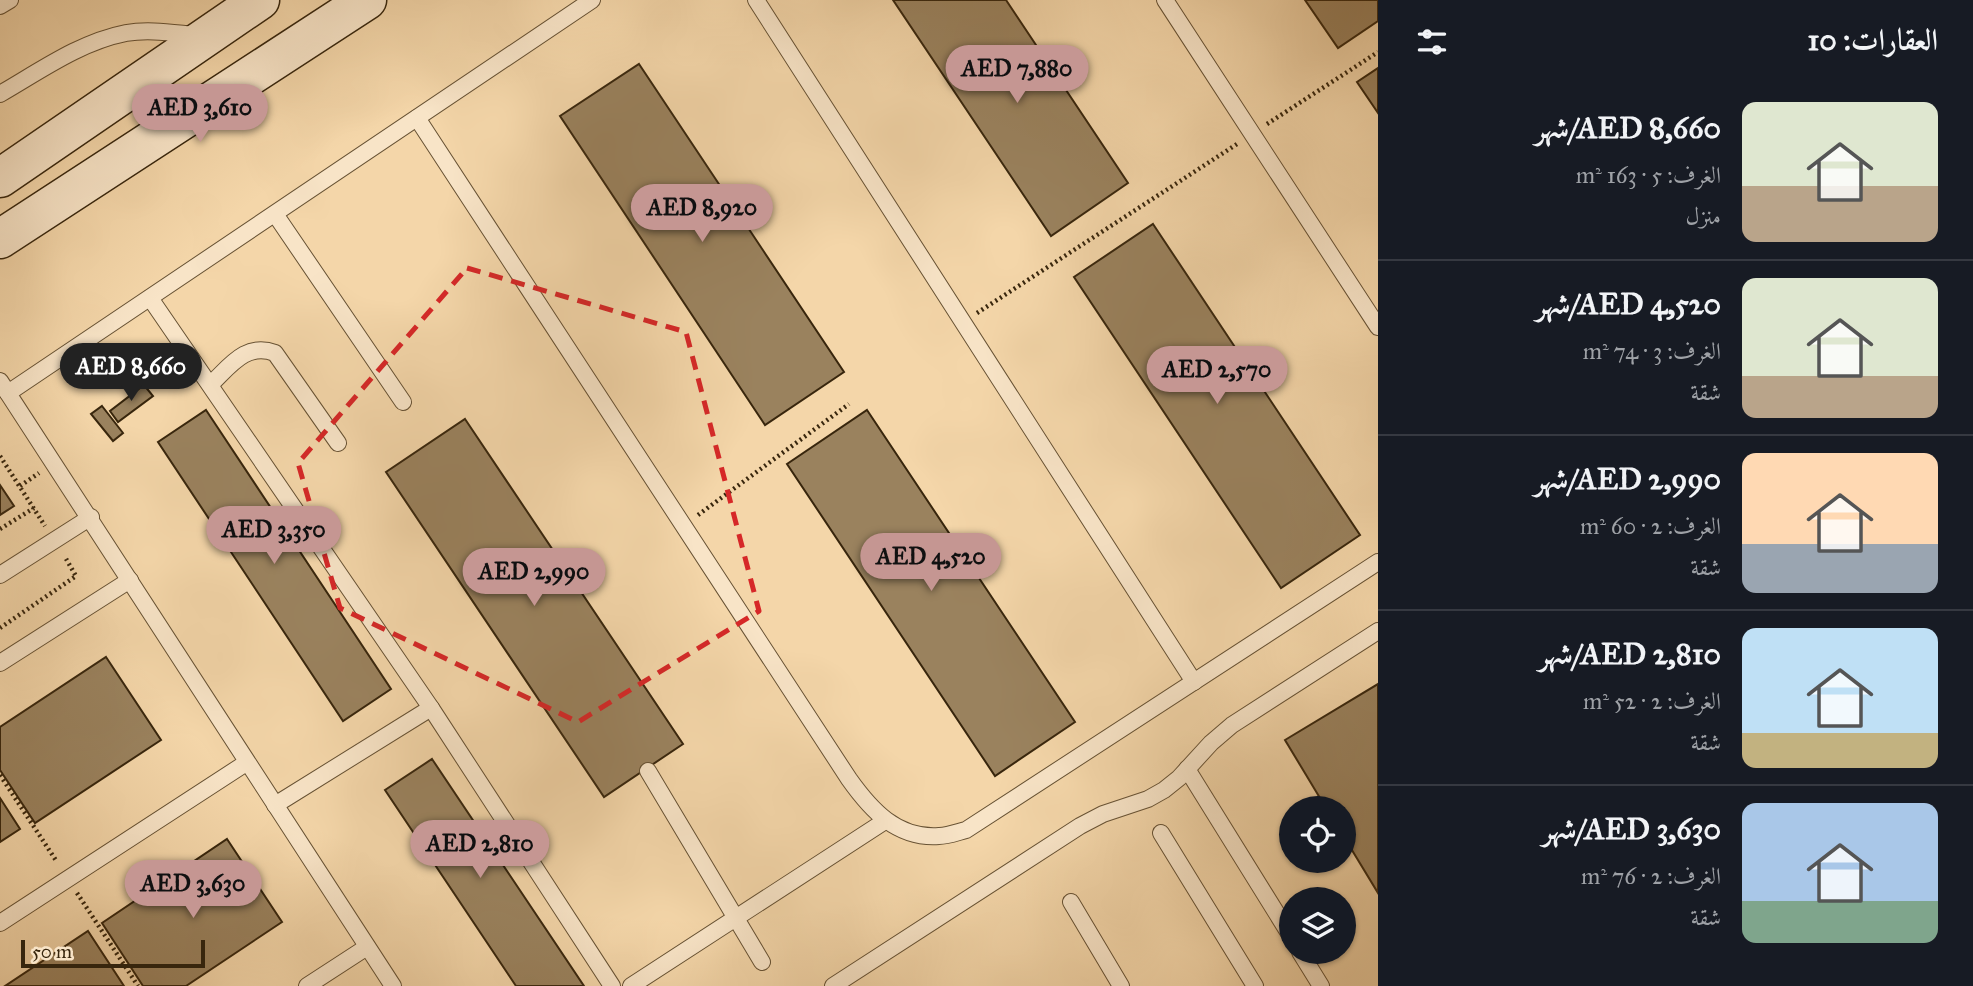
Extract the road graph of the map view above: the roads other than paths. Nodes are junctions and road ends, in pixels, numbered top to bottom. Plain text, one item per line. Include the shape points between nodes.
1 (10, 0) edge
2 (260, 0) edge
3 (367, 0) edge
4 (592, 0) edge
5 (756, 0) edge
6 (1165, 0) edge
7 (0, 6) edge
8 (206, 35) junction
9 (0, 94) edge
10 (417, 118) junction
11 (0, 178) edge
12 (275, 214) junction
13 (0, 239) edge
14 (150, 298) junction
15 (1378, 327) edge
16 (211, 384) junction
17 (4, 387) edge
18 (402, 402) dead end
19 (338, 443) dead end
20 (90, 517) junction
21 (1378, 562) edge
22 (0, 575) edge
23 (130, 580) junction
24 (1378, 631) edge
25 (0, 663) edge
26 (1194, 682) junction
27 (431, 708) junction
28 (246, 763) junction
29 (1187, 769) junction
30 (648, 771) dead end
31 (275, 805) junction
32 (885, 821) junction
33 (1161, 833) dead end
34 (1070, 902) dead end
35 (1279, 917) edge
36 (736, 918) junction
37 (0, 923) edge
38 (367, 947) junction
39 (762, 962) dead end
40 (1307, 964) edge
41 (843, 983) edge
42 (307, 986) edge
43 (393, 986) edge
44 (612, 986) edge
45 (631, 986) edge
46 (1121, 986) edge
47 (1255, 986) edge
48 (1321, 986) edge

1 - 7 lane
2 - 8 street
3 - 13 street
4 - 10 lane
5 - 26 lane
6 - 15 lane
8 - 9 lane via 153,31 102,39
8 - 11 street
10 - 12 lane
10 - 32 lane via 865,802
12 - 14 lane
12 - 18 lane
14 - 16 lane
14 - 17 lane
16 - 19 lane via 253,349 275,353
16 - 27 lane
17 - 20 lane
20 - 22 lane
20 - 23 lane
21 - 26 lane
23 - 25 lane
23 - 28 lane
24 - 29 lane via 1232,725
26 - 32 lane via 967,830 939,836 911,834
27 - 31 lane
27 - 44 lane
28 - 31 lane
28 - 37 lane
29 - 35 lane
29 - 41 lane via 1148,799 1080,826
30 - 36 lane
31 - 38 lane
32 - 36 lane
33 - 47 lane
34 - 46 lane
36 - 39 lane
36 - 45 lane
38 - 42 lane
38 - 43 lane
40 - 48 lane

